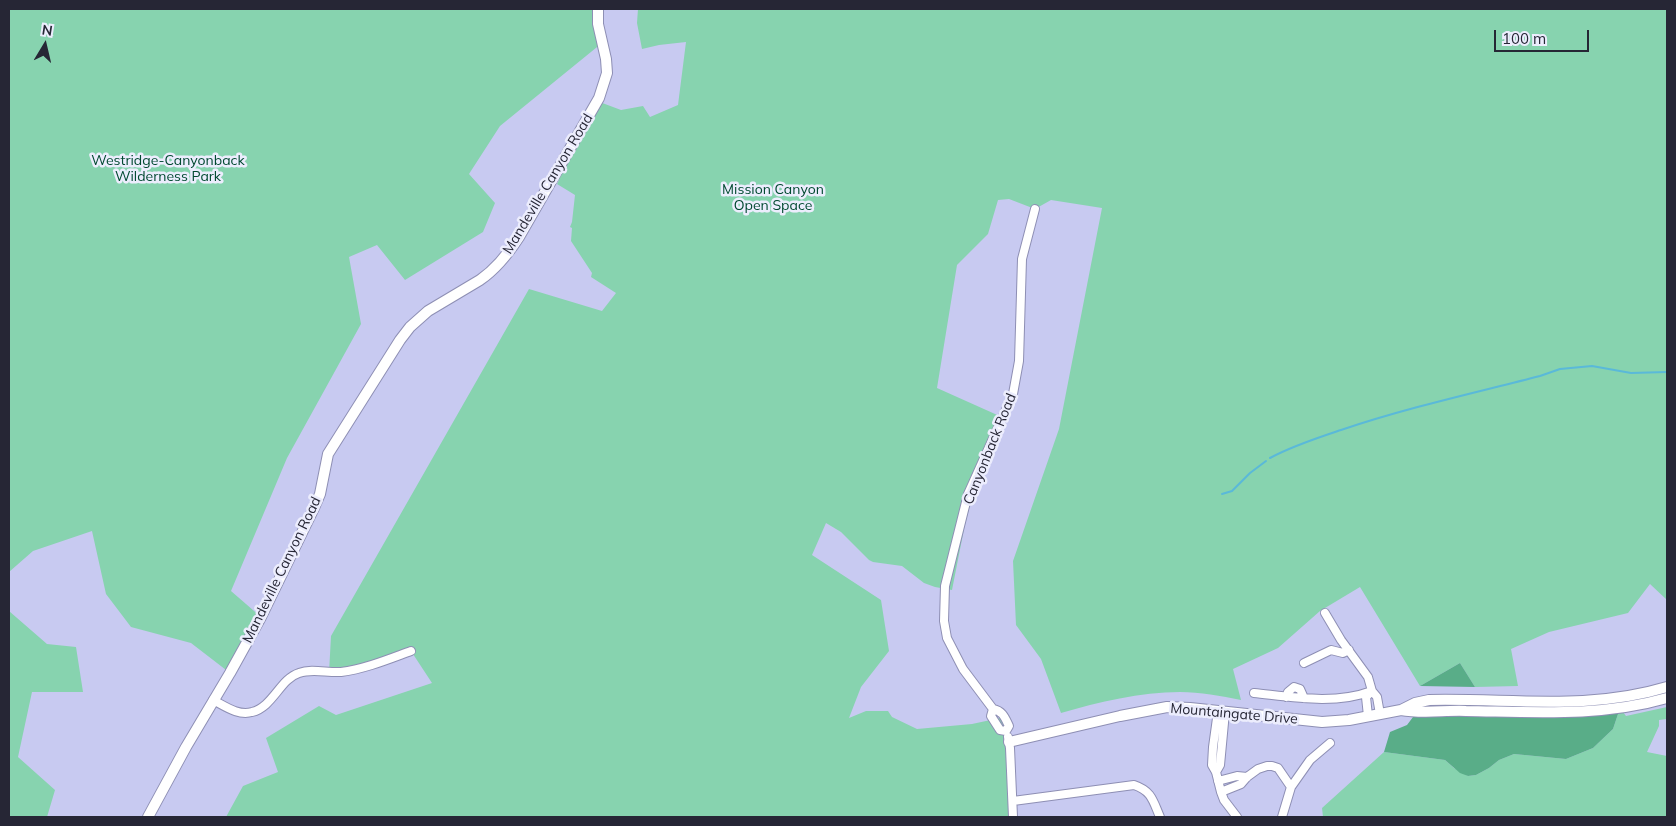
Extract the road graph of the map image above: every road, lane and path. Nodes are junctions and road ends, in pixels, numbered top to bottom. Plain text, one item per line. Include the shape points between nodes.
1 (598, 9) edge
2 (1035, 209) dead end
3 (1325, 613) dead end
4 (1341, 640) junction
5 (1331, 650) junction
6 (1349, 650) junction
7 (411, 651) dead end
8 (1304, 662) dead end
9 (1667, 687) edge
10 (1372, 691) junction
11 (1254, 693) dead end
12 (1667, 698) edge
13 (213, 700) junction
14 (993, 709) junction
15 (1402, 710) junction
16 (1221, 711) junction
17 (1380, 714) junction
18 (1368, 716) junction
19 (1007, 730) junction
20 (1330, 743) dead end
21 (1247, 777) junction
22 (1218, 781) junction
23 (1292, 787) junction
24 (1221, 792) junction
25 (1012, 801) junction
26 (148, 817) edge
27 (1013, 817) edge
28 (1160, 817) edge
29 (1237, 817) edge
30 (1282, 817) edge

1 - 13 street, Mandeville Canyon Road via 607,73 599,98 504,257 490,273 419,319 381,368 328,454 314,508 261,617
2 - 14 street, Canyonback Road via 1022,259 1019,361 1013,394 968,494 945,586 947,638 962,669
3 - 4 street
4 - 5 street
4 - 6 street
5 - 6 street via 1343,653
5 - 8 street
6 - 10 street via 1368,677
7 - 13 street via 352,670 301,672 253,712 240,713
9 - 15 street, Mountaingate Drive via 1625,697 1579,702 1430,700
10 - 11 street via 1349,697 1304,698
10 - 17 street via 1377,697
10 - 18 street via 1366,697
12 - 15 street, Mountaingate Drive via 1645,705 1581,712 1449,710 1416,713
13 - 26 street, Mandeville Canyon Road
14 - 19 street, Canyonback Road via 999,711
14 - 19 street via 991,716 997,727
15 - 17 street, Mountaingate Drive
16 - 18 street, Mountaingate Drive via 1322,722
16 - 19 street, Mountaingate Drive via 1180,707 1154,709
16 - 22 street via 1212,765
17 - 18 street, Mountaingate Drive
19 - 25 street
20 - 23 street via 1310,760
21 - 22 street
21 - 23 street via 1258,769 1272,766 1278,768
21 - 24 street via 1241,784
22 - 24 street
23 - 30 street
24 - 29 street
25 - 27 street
25 - 28 street via 1134,785 1147,791

